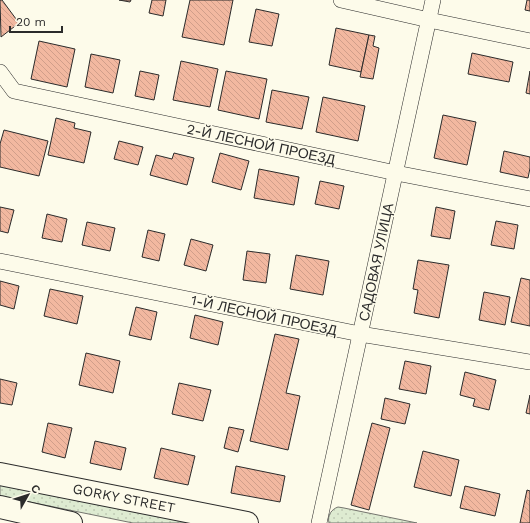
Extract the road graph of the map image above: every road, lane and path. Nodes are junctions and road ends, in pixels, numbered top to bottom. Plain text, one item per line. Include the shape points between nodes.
1 (341, 0) edge
2 (433, 0) edge
3 (429, 20) junction
4 (530, 41) edge
5 (0, 72) edge
6 (396, 173) junction
7 (530, 199) edge
8 (0, 260) edge
9 (360, 334) junction
10 (530, 362) edge
11 (0, 474) edge
12 (0, 508) edge
13 (71, 523) edge
14 (247, 523) edge
15 (319, 523) edge

1 - 3 street
2 - 3 street, САДОВАЯ УЛИЦА
3 - 4 street
3 - 6 street, САДОВАЯ УЛИЦА
5 - 6 street, 2-Й ЛЕСНОЙ ПРОЕЗД via 14,91
6 - 7 street, 2-Й ЛЕСНОЙ ПРОЕЗД
6 - 9 street, САДОВАЯ УЛИЦА
8 - 9 street, 1-Й ЛЕСНОЙ ПРОЕЗД
9 - 10 street, 1-Й ЛЕСНОЙ ПРОЕЗД
9 - 15 street, САДОВАЯ УЛИЦА
11 - 14 main road, GORKY STREET
12 - 13 main road

